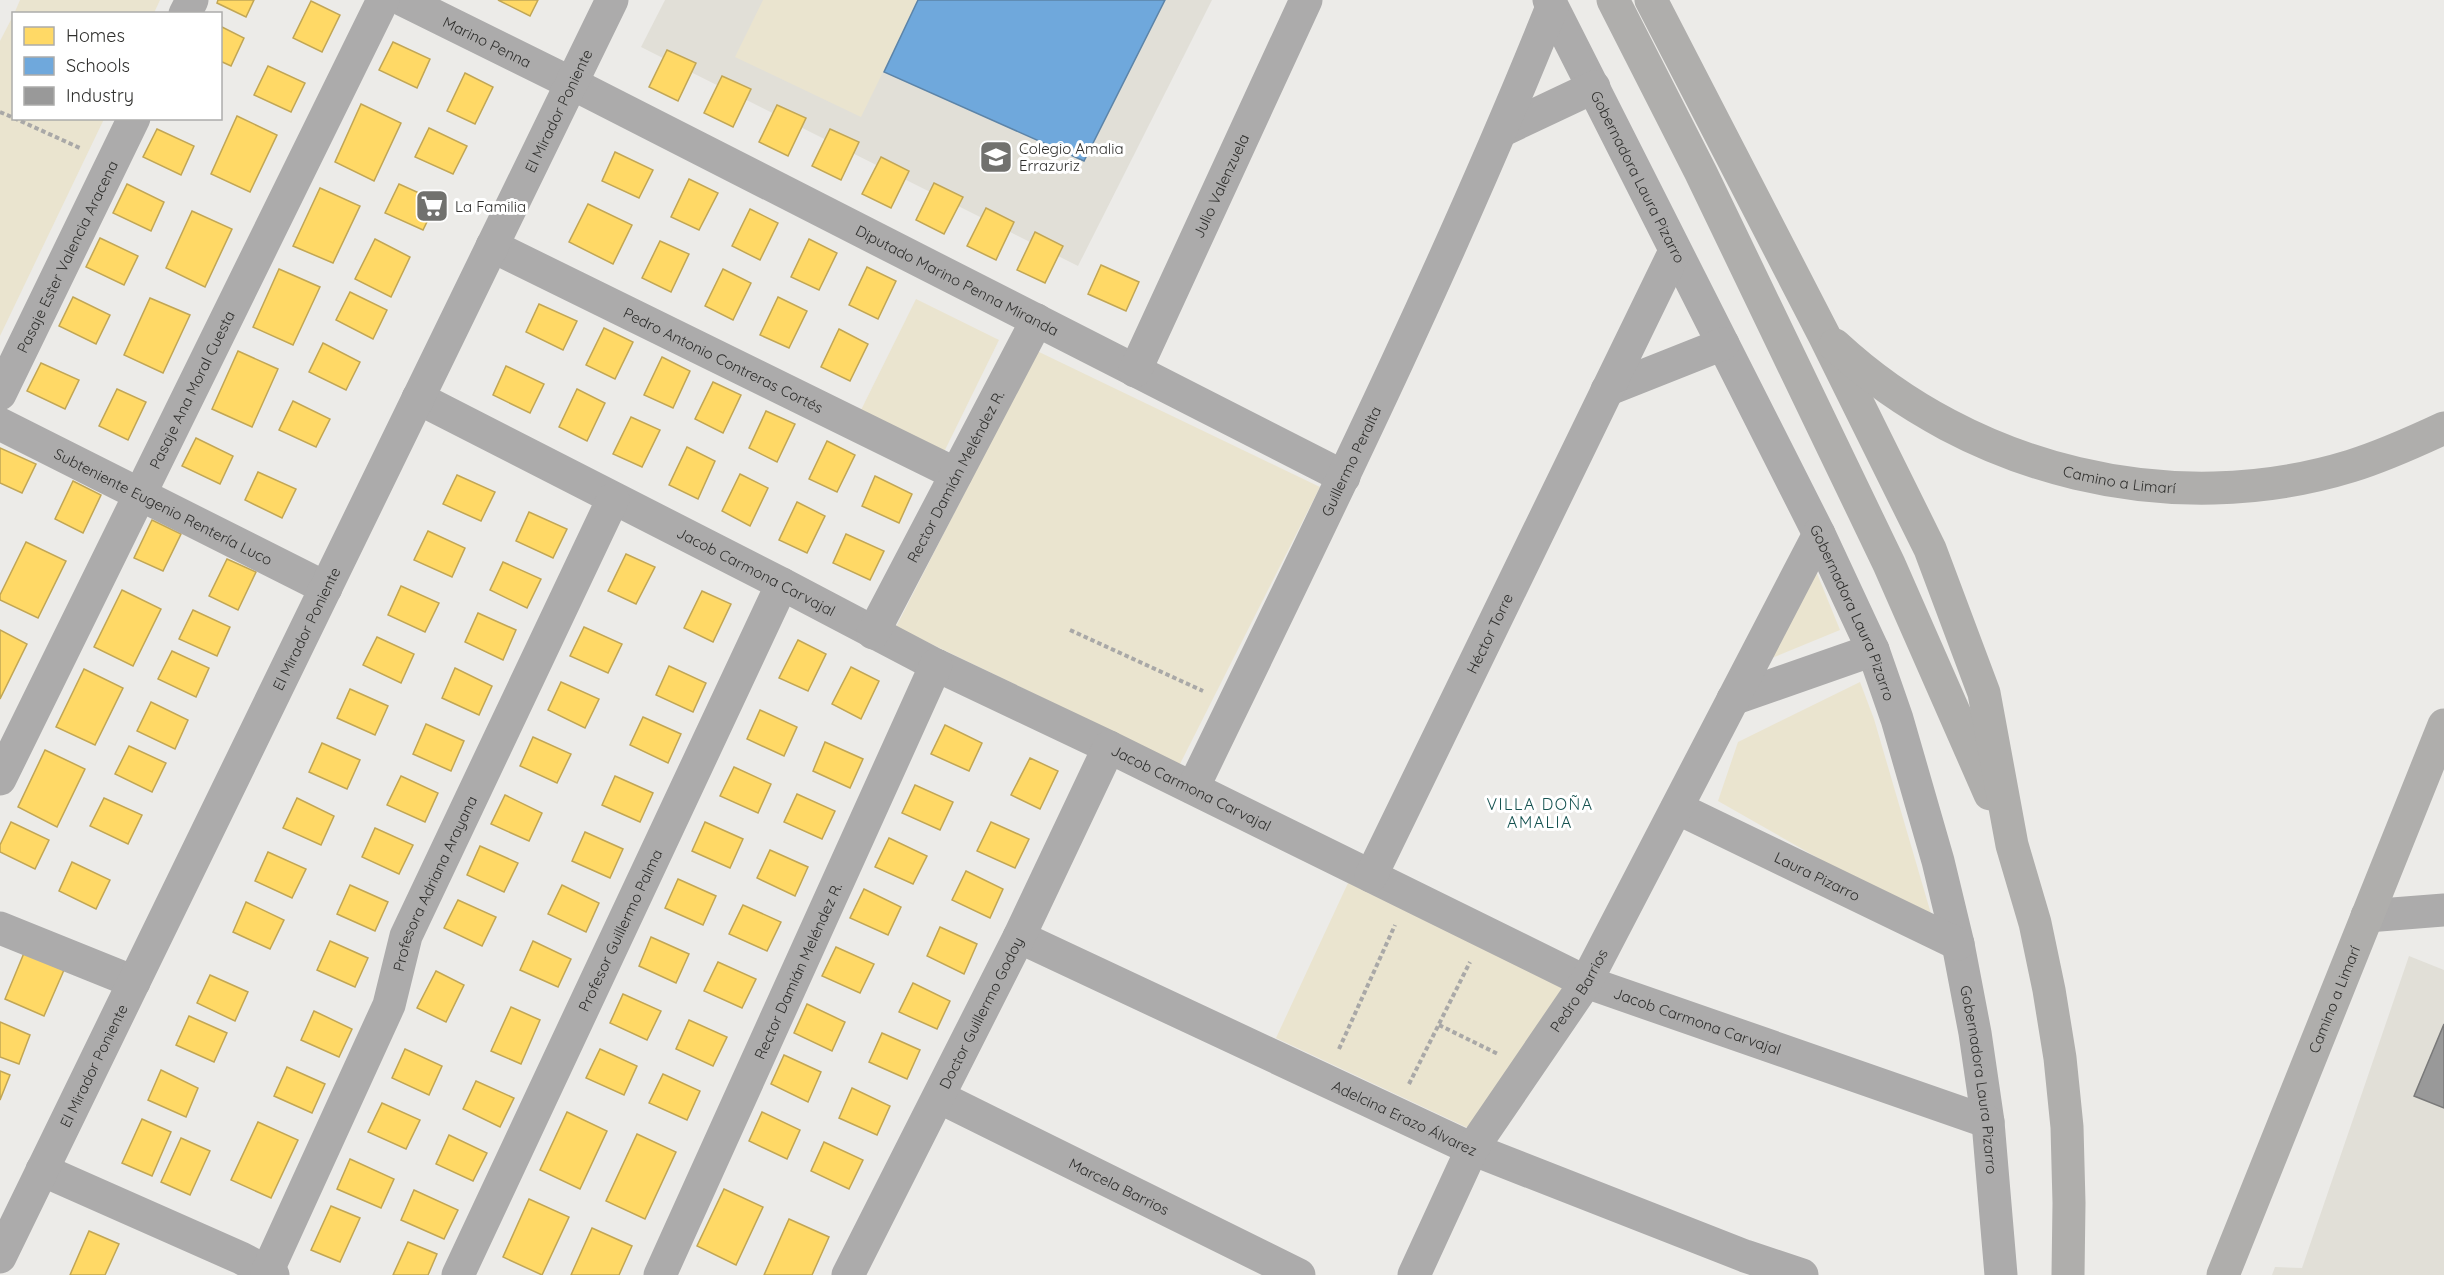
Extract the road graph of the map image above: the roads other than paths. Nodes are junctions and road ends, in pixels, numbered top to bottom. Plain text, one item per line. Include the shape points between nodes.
1 (383, 0) edge
2 (403, 0) edge
3 (612, 0) edge
4 (1306, 0) edge
5 (1613, 0) edge
6 (1651, 0) edge
7 (1551, 3) edge
8 (572, 83) junction
9 (1594, 87) junction
10 (133, 120) edge
11 (1503, 130) junction
12 (1701, 173) junction
13 (492, 246) junction
14 (1675, 251) junction
15 (1036, 320) junction
16 (1824, 335) junction
17 (1723, 344) junction
18 (1135, 371) junction
19 (1607, 390) junction
20 (0, 394) edge
21 (418, 398) junction
22 (0, 424) edge
23 (2444, 428) edge
24 (956, 474) junction
25 (1344, 477) junction
26 (140, 495) junction
27 (612, 499) junction
28 (1819, 534) junction
29 (782, 584) junction
30 (326, 588) junction
31 (873, 633) junction
32 (1873, 650) junction
33 (936, 665) junction
34 (1733, 699) junction
35 (1109, 747) junction
36 (2440, 748) edge
37 (0, 779) edge
38 (1193, 788) junction
39 (1677, 808) junction
40 (2013, 845) junction
41 (1371, 876) junction
42 (2444, 910) edge
43 (2367, 916) junction
44 (0, 928) edge
45 (1019, 937) junction
46 (1958, 944) junction
47 (134, 982) junction
48 (1586, 982) junction
49 (939, 1097) junction
50 (1988, 1122) junction
51 (1472, 1149) junction
52 (42, 1170) junction
53 (0, 1257) edge
54 (254, 1270) edge
55 (458, 1275) edge
56 (660, 1275) edge
57 (848, 1275) edge
58 (1299, 1275) edge
59 (1414, 1275) edge
60 (1802, 1275) edge
61 (2001, 1275) edge
62 (2068, 1275) edge
63 (2223, 1275) edge

1 - 26 street, Pasaje Ana Moral Cuesta
2 - 8 street, Marino Penna
3 - 8 street, El Mirador Poniente
4 - 18 street, Julio Valenzuela
5 - 12 main road
6 - 16 main road
7 - 9 street, Gobernadora Laura Pizarro
7 - 11 street, Guillermo Peralta
8 - 13 street, El Mirador Poniente
8 - 15 street, Diputado Marino Penna Miranda
9 - 11 street
9 - 14 street, Gobernadora Laura Pizarro
10 - 20 street, Pasaje Ester Valencia Aracena
11 - 25 street, Guillermo Peralta
12 - 16 main road
12 - 40 main road via 1888,564
13 - 21 street, El Mirador Poniente
13 - 24 street, Pedro Antonio Contreras Cortés
14 - 17 street, Gobernadora Laura Pizarro
14 - 19 street, Héctor Torre
15 - 18 street, Diputado Marino Penna Miranda
15 - 24 street, Rector Damián Meléndez R.
16 - 23 main road, Camino a Limarí via 1892,391 1936,420 1984,444 2074,473 2137,485 2244,486 2298,478 2350,466
16 - 40 main road via 1930,549 1980,681
17 - 19 street
17 - 28 street, Gobernadora Laura Pizarro
18 - 25 street, Diputado Marino Penna Miranda
19 - 41 street, Héctor Torre
21 - 27 street, Jacob Carmona Carvajal
21 - 30 street, El Mirador Poniente
22 - 26 street, Subteniente Eugenio Rentería Luco
24 - 31 street, Rector Damián Meléndez R.
25 - 38 street, Guillermo Peralta
26 - 30 street, Subteniente Eugenio Rentería Luco
26 - 37 street, Pasaje Ana Moral Cuesta
27 - 29 street, Jacob Carmona Carvajal
27 - 54 street, Profesora Adriana Arayana via 406,936 389,1005
28 - 32 street, Gobernadora Laura Pizarro
28 - 34 street, Pedro Barrios
29 - 31 street, Jacob Carmona Carvajal
29 - 55 street, Profesor Guillermo Palma
30 - 47 street, El Mirador Poniente
31 - 33 street, Jacob Carmona Carvajal
32 - 34 street
32 - 46 street, Gobernadora Laura Pizarro via 1919,789
33 - 35 street, Jacob Carmona Carvajal
33 - 56 street, Rector Damián Meléndez R.
34 - 39 street, Pedro Barrios
35 - 38 street, Jacob Carmona Carvajal
35 - 45 street, Doctor Guillermo Godoy
36 - 43 main road, Camino a Limarí
38 - 41 street, Jacob Carmona Carvajal
39 - 46 street, Laura Pizarro
39 - 48 street, Pedro Barrios
40 - 62 main road via 2035,923 2060,1058 2067,1127
41 - 48 street, Jacob Carmona Carvajal
42 - 43 street
43 - 63 main road, Camino a Limarí
44 - 47 street
45 - 49 street, Doctor Guillermo Godoy
45 - 51 street, Adelcina Erazo Álvarez
46 - 50 street, Gobernadora Laura Pizarro
47 - 52 street, El Mirador Poniente
48 - 50 street, Jacob Carmona Carvajal
48 - 51 street, Pedro Barrios
49 - 57 street, Doctor Guillermo Godoy
49 - 58 street, Marcela Barrios
50 - 61 street, Gobernadora Laura Pizarro
51 - 59 street, Pedro Barrios
51 - 60 street, Adelcina Erazo Álvarez
52 - 53 street, El Mirador Poniente
52 - 54 street

